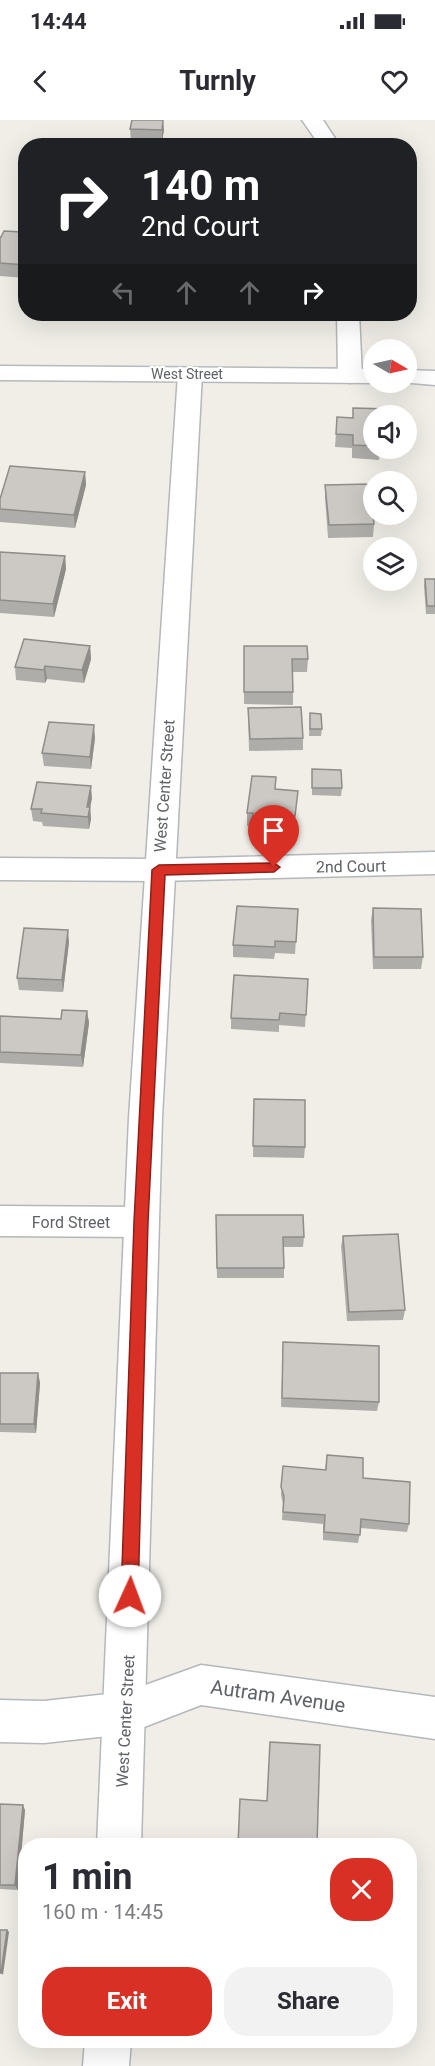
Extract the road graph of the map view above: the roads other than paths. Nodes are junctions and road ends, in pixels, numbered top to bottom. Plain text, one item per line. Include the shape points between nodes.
1 (312, 120) edge
2 (326, 138) edge
3 (348, 321) edge
4 (0, 373) edge
5 (189, 374) junction
6 (350, 376) junction
7 (363, 376) edge
8 (417, 377) edge
9 (435, 378) edge
10 (435, 863) edge
11 (0, 869) edge
12 (159, 870) junction
13 (0, 1221) edge
14 (141, 1222) junction
15 (126, 1713) junction
16 (435, 1718) edge
17 (0, 1721) edge
18 (119, 1838) edge
19 (107, 2048) edge
20 (106, 2066) edge

1 - 2 street
3 - 6 street
4 - 5 street, West Street
5 - 6 street, West Street
5 - 12 street, West Center Street
6 - 7 street, West Street
8 - 9 street
10 - 12 street, 2nd Court
11 - 12 street, 2nd Court
12 - 14 street, West Center Street
13 - 14 street, Ford Street
14 - 15 street, West Center Street
15 - 16 street, Autram Avenue via 201,1685
15 - 17 street, Autram Avenue via 44,1722
15 - 18 street, West Center Street
19 - 20 street

